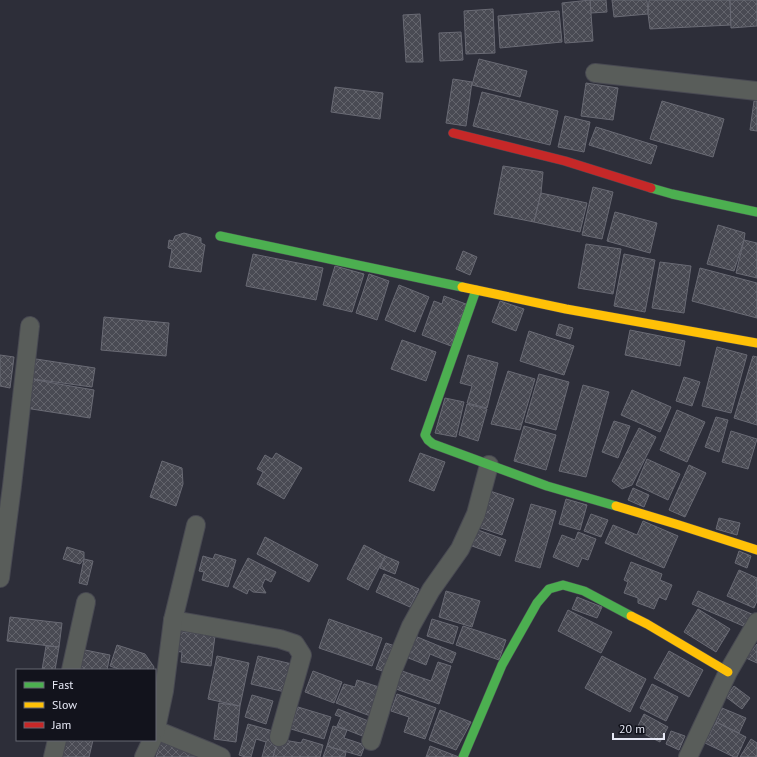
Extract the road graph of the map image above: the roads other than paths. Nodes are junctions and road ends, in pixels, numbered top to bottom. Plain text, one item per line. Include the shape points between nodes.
1 (595, 73) dead end
2 (757, 91) edge
3 (453, 133) dead end
4 (757, 212) edge
5 (220, 236) dead end
6 (476, 290) junction
7 (30, 326) dead end
8 (757, 343) edge
9 (489, 465) junction
10 (196, 525) dead end
11 (757, 550) edge
12 (0, 578) edge
13 (86, 602) dead end
14 (173, 620) junction
15 (757, 622) edge
16 (72, 669) edge
17 (728, 672) junction
18 (156, 725) edge
19 (156, 735) edge
20 (279, 737) dead end
21 (57, 741) edge
22 (151, 741) edge
23 (371, 741) dead end
24 (53, 757) edge
25 (144, 757) edge
26 (221, 757) edge
27 (463, 757) edge
28 (688, 757) edge

1 - 2 street
3 - 4 street via 565,161 672,194
5 - 6 street
6 - 8 street
6 - 9 street via 426,435 433,444
7 - 12 street
9 - 11 street via 547,486
9 - 23 street via 476,514 460,549 431,590 411,626 392,672
10 - 14 street
13 - 16 street
14 - 18 street via 164,691
14 - 20 street via 280,639 295,644 302,655
15 - 17 street
17 - 27 street via 647,624 584,591 564,585 549,590 537,603 502,664
17 - 28 street
19 - 26 street
21 - 24 street
22 - 25 street

